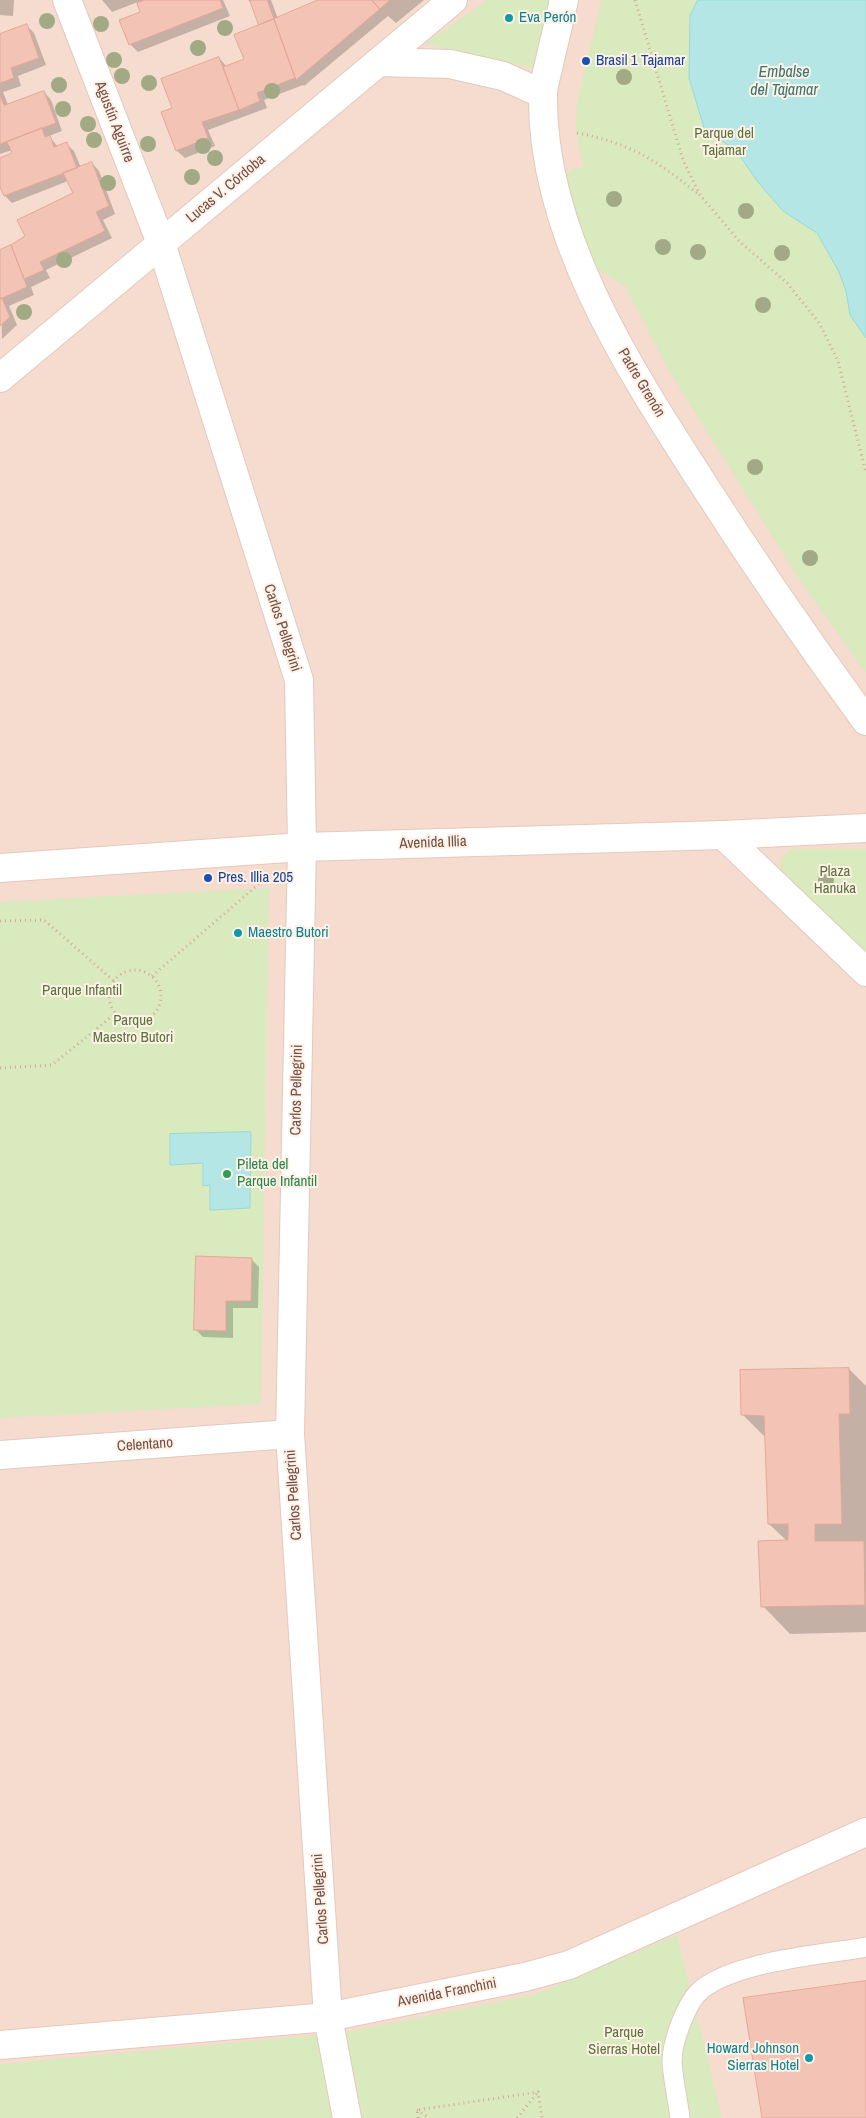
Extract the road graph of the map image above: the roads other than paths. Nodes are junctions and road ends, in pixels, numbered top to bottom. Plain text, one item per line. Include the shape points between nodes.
1 (67, 0) edge
2 (453, 0) edge
3 (564, 0) edge
4 (379, 62) junction
5 (543, 94) junction
6 (161, 243) junction
7 (0, 378) edge
8 (866, 721) edge
9 (866, 828) edge
10 (723, 835) junction
11 (302, 847) junction
12 (0, 868) edge
13 (866, 972) edge
14 (290, 1434) junction
15 (0, 1455) edge
16 (866, 1832) edge
17 (866, 1947) edge
18 (328, 2016) junction
19 (0, 2045) edge
20 (347, 2118) edge
21 (680, 2118) edge

1 - 6 street, Agustín Aguirre
2 - 4 street, Lucas V. Córdoba
3 - 5 street, Padre Grenón
4 - 5 street via 450,64 503,76
4 - 6 street, Lucas V. Córdoba
5 - 8 street, Padre Grenón via 545,137 555,193 571,242 620,349 748,554
6 - 7 street, Lucas V. Córdoba
6 - 11 street, Carlos Pellegrini via 299,680
9 - 10 street, Avenida Illia
10 - 11 street, Avenida Illia
10 - 13 street
11 - 12 street, Avenida Illia
11 - 14 street, Carlos Pellegrini
14 - 15 street, Celentano
14 - 18 street, Carlos Pellegrini
16 - 18 street, Avenida Franchini via 569,1965 525,1977
17 - 21 lane via 729,1974 701,1990 676,2034 672,2061
18 - 19 street, Avenida Franchini
18 - 20 street, Carlos Pellegrini

